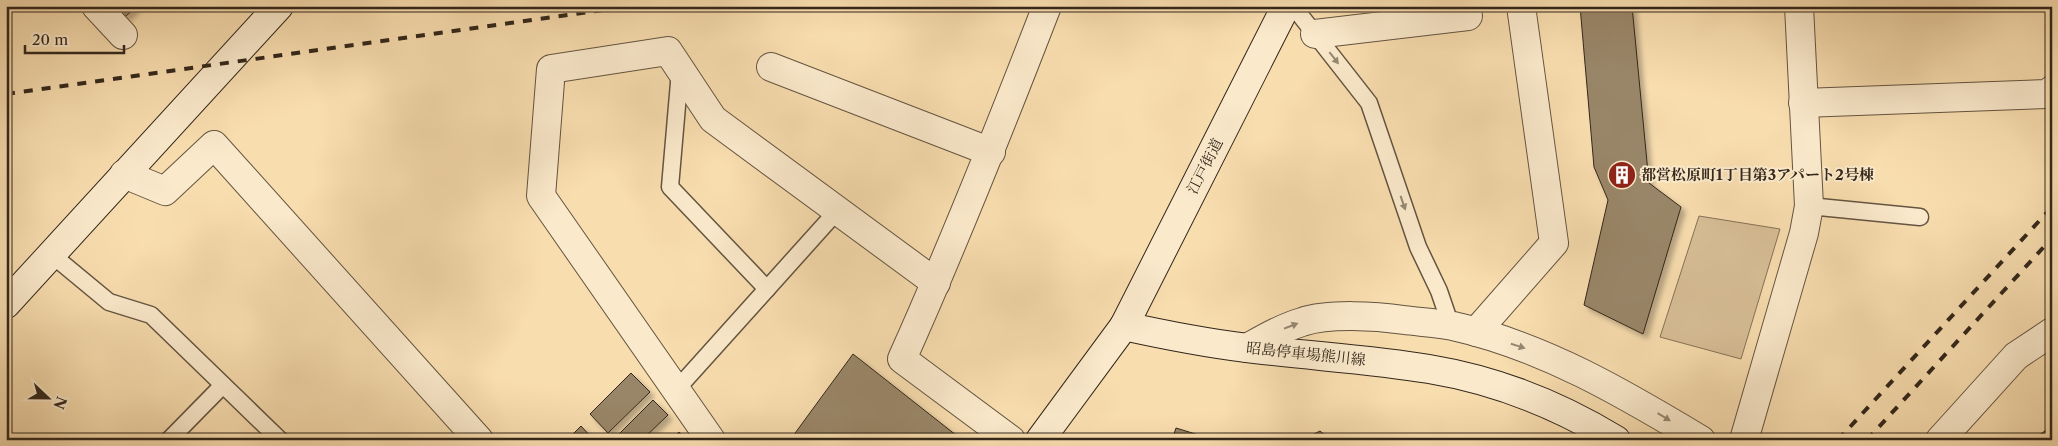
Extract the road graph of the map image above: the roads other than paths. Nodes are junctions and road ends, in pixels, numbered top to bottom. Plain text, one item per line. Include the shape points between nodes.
1 (96, 6) edge
2 (279, 6) edge
3 (1047, 6) edge
4 (1286, 6) edge
5 (1293, 6) edge
6 (1521, 6) edge
7 (1799, 6) edge
8 (1468, 16) dead end
9 (1315, 34) junction
10 (122, 35) dead end
11 (770, 67) dead end
12 (680, 70) junction
13 (2052, 90) edge
14 (1802, 103) junction
15 (991, 152) junction
16 (124, 174) junction
17 (1809, 206) junction
18 (837, 211) junction
19 (1920, 217) dead end
20 (51, 254) junction
21 (936, 283) junction
22 (767, 289) junction
23 (6, 304) edge
24 (1124, 326) junction
25 (1464, 329) junction
26 (2052, 332) edge
27 (1247, 348) junction
28 (223, 385) junction
29 (678, 389) junction
30 (169, 440) edge
31 (280, 440) edge
32 (479, 440) edge
33 (711, 440) edge
34 (1011, 440) edge
35 (1040, 440) edge
36 (1616, 440) edge
37 (1701, 440) edge
38 (1744, 440) edge
39 (1940, 440) edge

1 - 10 street
2 - 16 street
3 - 15 street
4 - 24 street, 江戸街道
5 - 9 lane
6 - 25 street via 1554,243
7 - 14 street
8 - 9 street
9 -> 25 lane via 1369,103 1418,247 1439,291
11 - 15 street
12 - 18 street via 713,119
12 - 22 lane via 670,187
12 - 29 street via 668,52 551,69 541,196
13 - 14 street via 2048,94
14 - 17 street
15 - 21 street
16 - 20 street
16 - 32 street via 165,191 214,146
17 - 19 lane
17 - 38 street
18 - 21 street
18 - 22 lane
20 - 23 street
20 - 28 lane via 109,302 151,315
21 - 34 street via 902,359
22 - 29 lane
24 - 27 street, 昭島停車場熊川線 via 1187,340
24 - 35 street
27 -> 25 street via 1304,321 1343,317 1381,316
25 -> 37 street via 1536,352 1594,378
26 - 39 street via 2016,356
27 - 36 street, 昭島停車場熊川線 via 1431,369 1548,403
28 - 30 lane
28 - 31 lane
29 - 33 street

